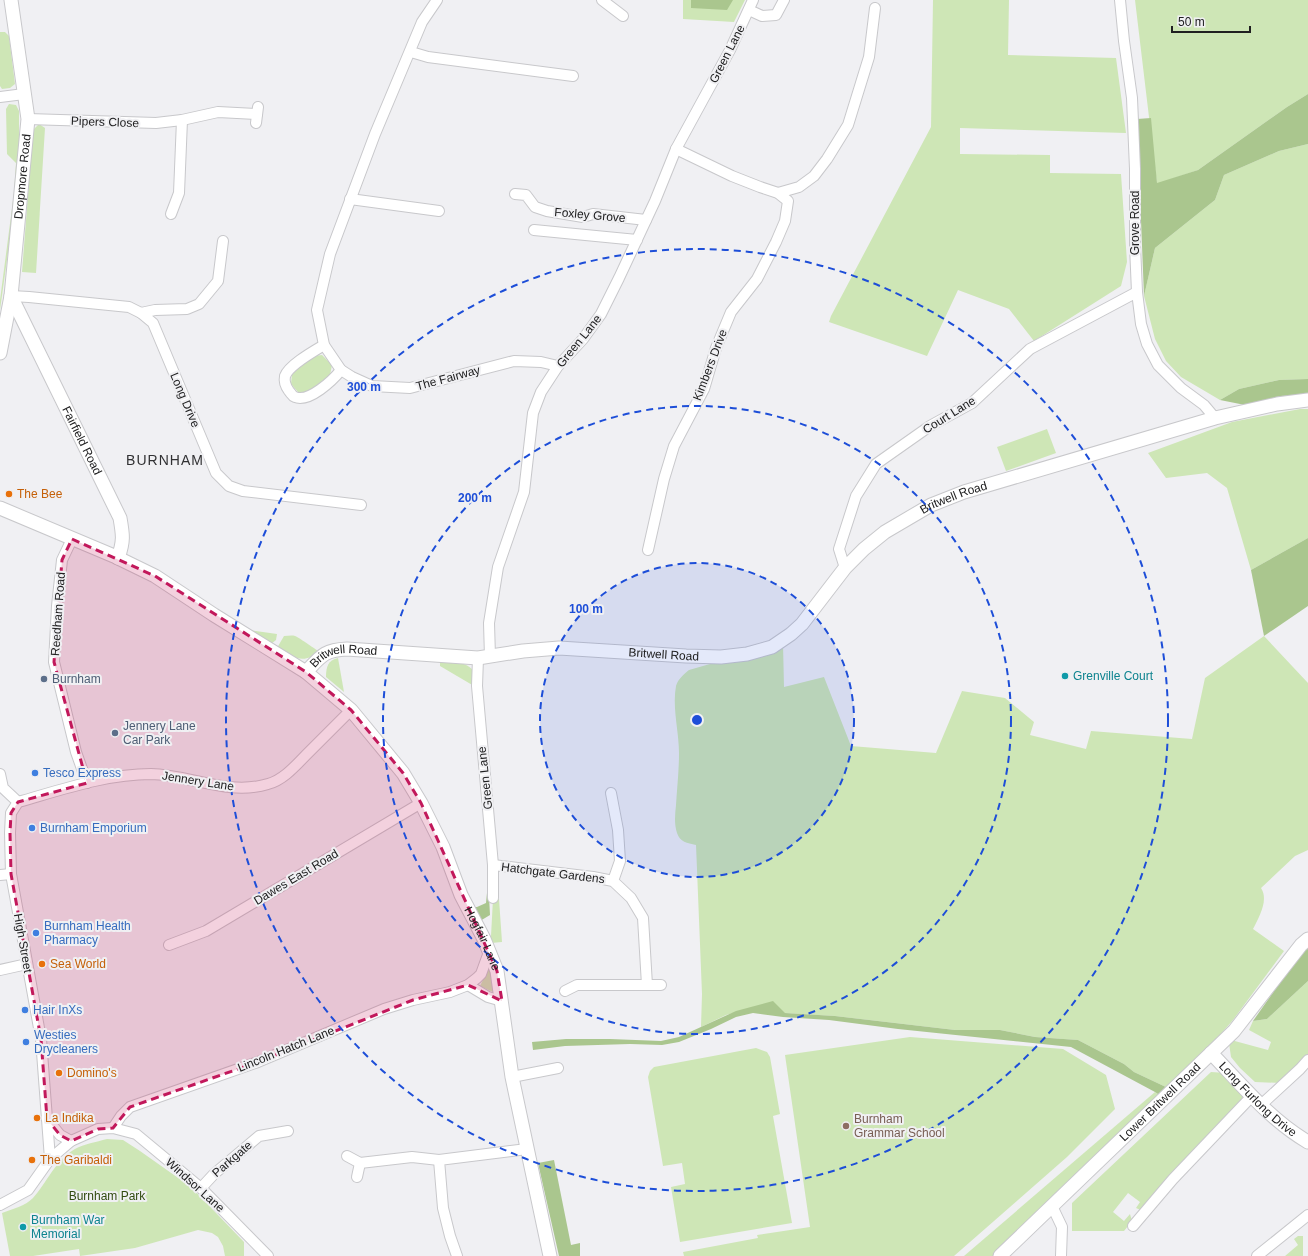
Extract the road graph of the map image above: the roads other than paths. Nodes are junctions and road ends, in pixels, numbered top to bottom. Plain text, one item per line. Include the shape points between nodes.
1 (11, 0) edge
2 (437, 0) edge
3 (602, 0) edge
4 (784, 0) edge
5 (1120, 0) edge
6 (751, 5) edge
7 (875, 8) dead end
8 (623, 16) dead end
9 (411, 52) junction
10 (573, 76) dead end
11 (24, 94) junction
12 (0, 97) edge
13 (257, 115) dead end
14 (28, 119) junction
15 (182, 120) junction
16 (676, 149) junction
17 (778, 193) junction
18 (515, 194) dead end
19 (350, 199) junction
20 (439, 211) dead end
21 (171, 214) dead end
22 (646, 220) junction
23 (534, 230) dead end
24 (637, 240) junction
25 (223, 241) dead end
26 (1137, 292) junction
27 (10, 296) junction
28 (142, 313) junction
29 (6, 325) junction
30 (24, 326) junction
31 (324, 345) junction
32 (0, 353) edge
33 (558, 366) junction
34 (341, 370) junction
35 (1308, 400) edge
36 (1215, 418) junction
37 (361, 505) dead end
38 (0, 508) edge
39 (72, 538) junction
40 (648, 550) dead end
41 (118, 558) junction
42 (845, 568) junction
43 (484, 657) junction
44 (306, 672) junction
45 (351, 710) junction
46 (0, 774) edge
47 (87, 783) junction
48 (611, 793) dead end
49 (18, 802) junction
50 (421, 803) junction
51 (493, 865) junction
52 (11, 874) junction
53 (0, 875) edge
54 (613, 881) junction
55 (493, 898) dead end
56 (1308, 939) edge
57 (169, 945) dead end
58 (489, 952) junction
59 (27, 964) junction
60 (0, 970) edge
61 (647, 984) junction
62 (661, 984) dead end
63 (468, 985) junction
64 (565, 991) dead end
65 (502, 1002) junction
66 (1211, 1053) junction
67 (1308, 1060) edge
68 (558, 1068) dead end
69 (512, 1077) junction
70 (1257, 1101) junction
71 (47, 1119) junction
72 (113, 1128) junction
73 (288, 1131) dead end
74 (71, 1141) junction
75 (1308, 1142) edge
76 (526, 1149) junction
77 (347, 1156) dead end
78 (50, 1158) junction
79 (439, 1160) junction
80 (360, 1163) junction
81 (357, 1177) dead end
82 (201, 1188) junction
83 (0, 1205) edge
84 (1052, 1206) junction
85 (1308, 1215) edge
86 (1133, 1226) dead end
87 (268, 1256) edge
88 (458, 1256) edge
89 (550, 1256) edge
90 (1000, 1256) edge
91 (1061, 1256) edge
92 (1257, 1256) edge

1 - 11 street, Dropmore Road
2 - 9 street, The Fairway via 422,22
3 - 8 street
4 - 6 street via 776,15 762,16
5 - 26 street, Grove Road via 1132,98
6 - 16 street, Green Lane via 730,50
7 - 17 street via 869,57 848,125 814,176 799,186
9 - 10 street via 428,57
9 - 19 street, The Fairway
11 - 12 street
11 - 14 street, Dropmore Road
13 - 15 street, Pipers Close via 218,112
14 - 15 street, Pipers Close via 156,123
14 - 27 street, Dropmore Road
15 - 21 street via 179,193
16 - 17 street via 732,176
16 - 22 street, Green Lane
17 - 40 street, Kimbers Drive via 788,201 785,221 757,279 731,312 716,348 704,389 674,446
18 - 22 street, Foxley Grove via 526,195 535,207 546,211 583,217 593,214
19 - 20 street
19 - 31 street, The Fairway via 330,254 317,310
22 - 24 street, Green Lane
23 - 24 street
24 - 33 street, Green Lane via 601,314 583,339
25 - 28 street via 218,281 199,304 187,309
26 - 36 street, Grove Road via 1146,344 1158,365 1181,388 1204,405
26 - 42 street, Court Lane via 1030,349 972,403 930,426 876,464 856,496 839,549
27 - 28 street, Long Drive via 129,307
27 - 29 street, Dropmore Road
27 - 30 street, Fairfield Road
28 - 37 street, Long Drive via 153,323 216,473 229,486 243,491
29 - 30 street via 17,323
29 - 32 street, Dropmore Road
30 - 41 street, Fairfield Road via 120,518 122,544
31 - 34 street, The Fairway
31 - 34 street via 291,368 285,376 286,387 293,396 309,396 334,379
33 - 34 street, The Fairway via 541,362 514,361 410,388 372,386
33 - 43 street, Green Lane via 541,392 533,413 524,492 498,567
35 - 36 street, Britwell Road
36 - 42 street, Britwell Road via 964,492 931,505 885,532
38 - 39 street, Britwell Road
39 - 41 street, Britwell Road
39 - 47 street, Reedham Road via 62,560 54,662 76,752
41 - 44 street, Britwell Road via 155,576 214,616
42 - 43 street, Britwell Road via 802,624 791,634 772,647 747,654 721,657 686,656 560,648
43 - 44 street, Britwell Road via 340,649 332,650 320,657
43 - 51 street, Green Lane via 477,694
44 - 45 street, Hogfair Lane
45 - 47 street, Jennery Lane via 287,773 270,784 247,788 215,786 176,776 152,774
45 - 50 street, Hogfair Lane via 403,773
46 - 49 street via 3,788
47 - 49 street, Jennery Lane
48 - 54 street, Hatchgate Gardens via 618,830 620,861
49 - 52 street, High Street via 11,813
50 - 57 street, Dawes East Road via 206,931
50 - 58 street, Hogfair Lane via 443,846 461,894
51 - 54 street, Hatchgate Gardens
51 - 55 street, Green Lane
52 - 53 street
52 - 59 street, High Street
54 - 61 street, Hatchgate Gardens via 631,898 643,918
56 - 66 street, Lower Britwell Road via 1234,1032
58 - 63 street, Lincoln Hatch Lane via 481,974
58 - 65 street, Hogfair Lane via 498,976
59 - 60 street
59 - 71 street, High Street via 41,1039
61 - 62 street
61 - 64 street via 577,984
63 - 65 street via 488,998
63 - 72 street, Lincoln Hatch Lane via 384,1009 258,1062 130,1107
65 - 69 street, Hogfair Lane
66 - 70 street, Long Furlong Drive
66 - 84 street, Lower Britwell Road
67 - 70 street via 1300,1069
68 - 69 street
69 - 76 street, Hogfair Lane
70 - 75 street, Long Furlong Drive via 1292,1132
70 - 86 street via 1173,1179
71 - 74 street via 60,1135
71 - 78 street, High Street
72 - 74 street via 98,1129
72 - 82 street, Windsor Lane via 136,1134
73 - 82 street, Parkgate via 259,1136
74 - 78 street
76 - 79 street
76 - 89 street, Hogfair Lane
77 - 80 street
78 - 83 street via 28,1190
79 - 80 street via 412,1157
79 - 88 street via 443,1208
80 - 81 street
82 - 87 street, Windsor Lane
84 - 90 street, Lower Britwell Road
84 - 91 street via 1062,1227
85 - 92 street

